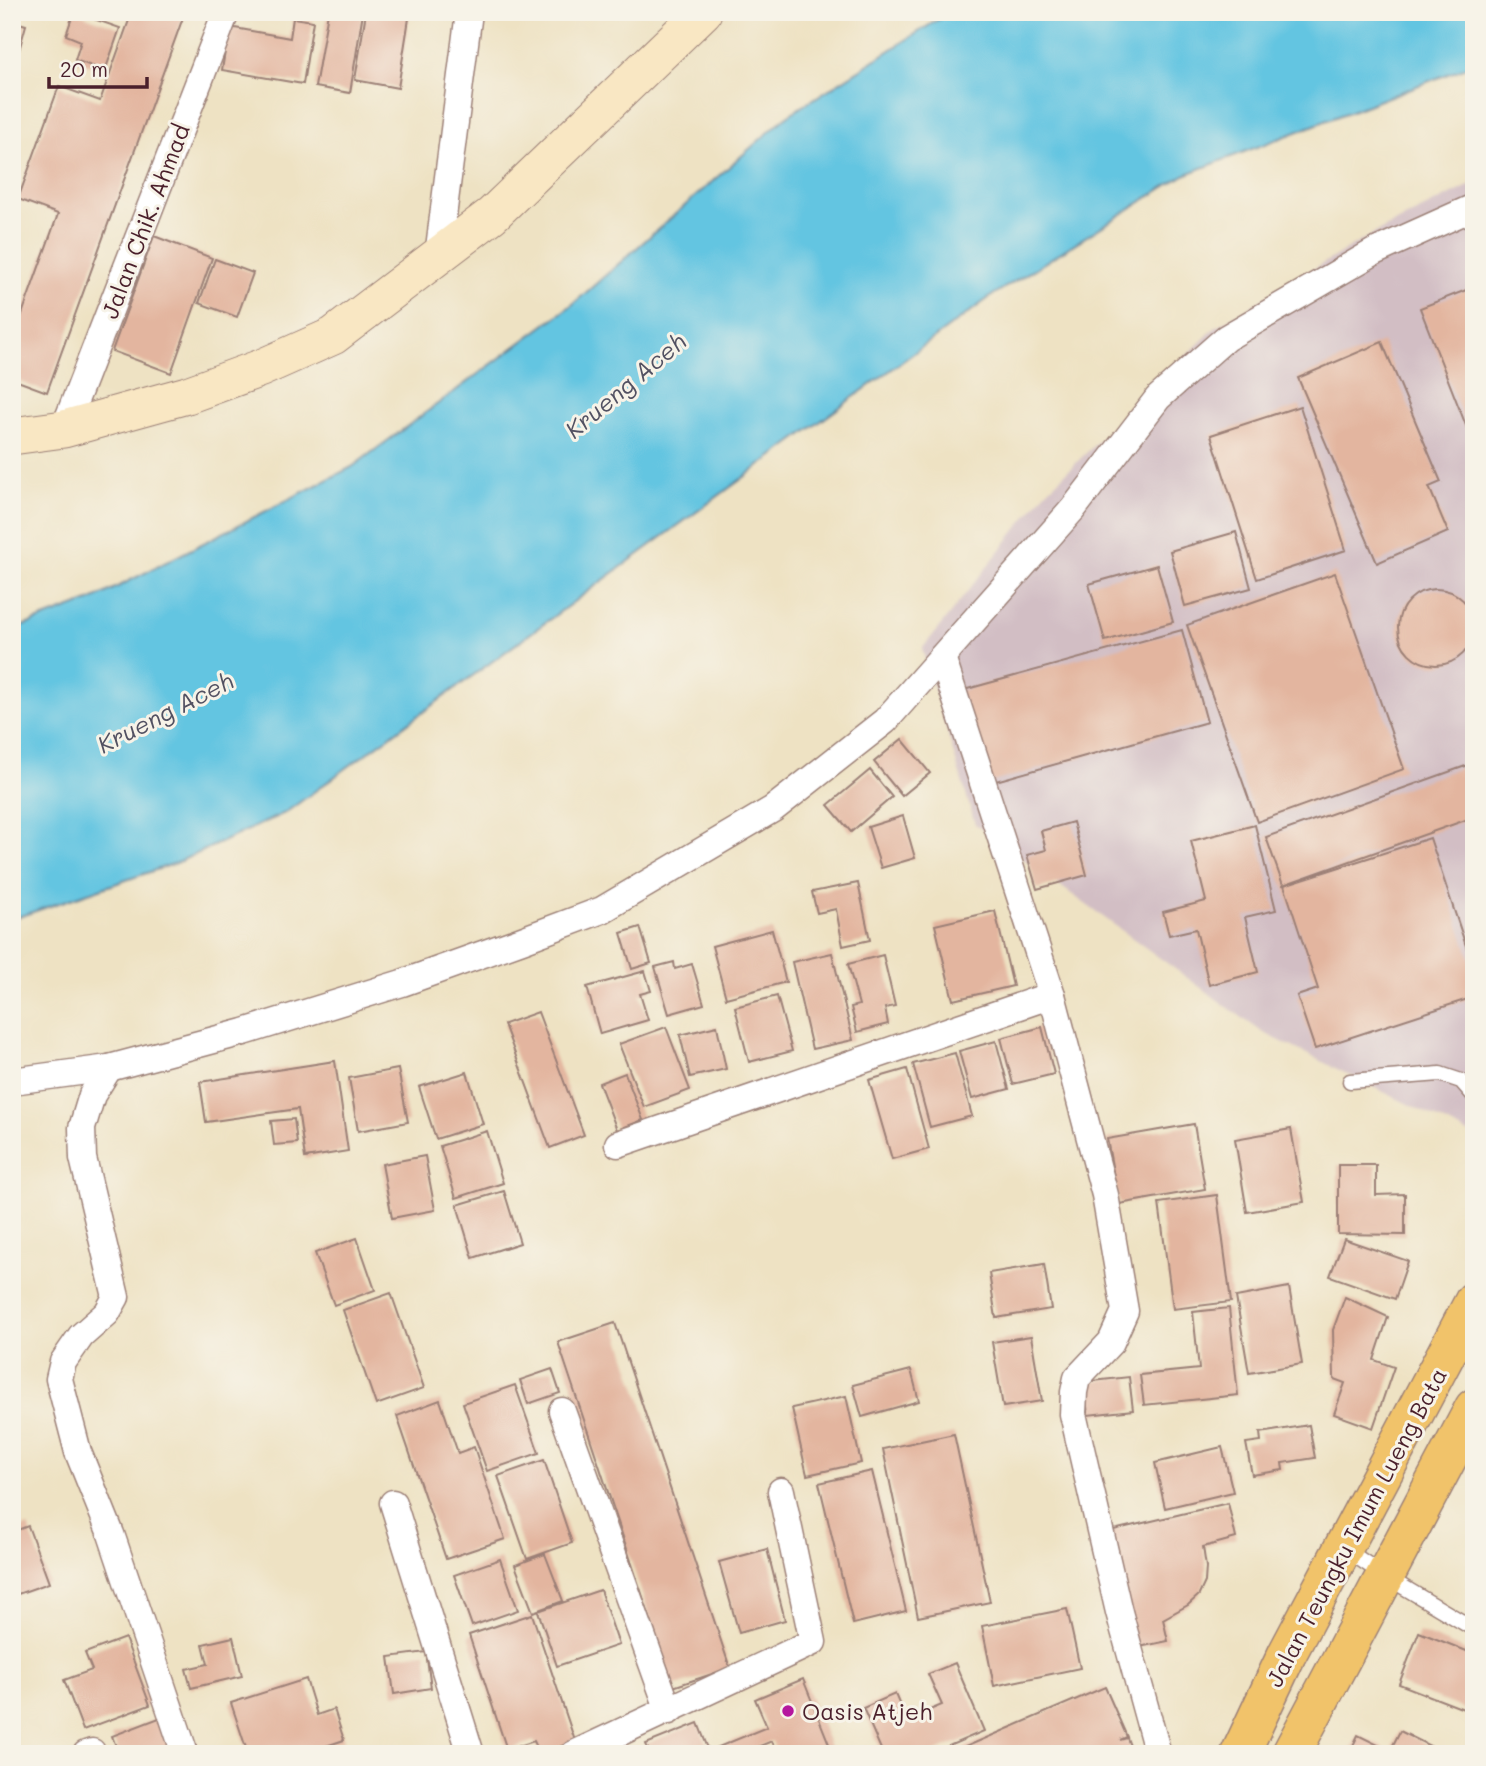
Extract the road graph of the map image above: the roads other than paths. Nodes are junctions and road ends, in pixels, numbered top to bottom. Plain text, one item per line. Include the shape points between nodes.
1 (226, 12) edge
2 (469, 12) edge
3 (703, 12) edge
4 (1474, 206) edge
5 (438, 256) junction
6 (64, 429) junction
7 (12, 436) edge
8 (942, 657) junction
9 (1052, 995) junction
10 (109, 1068) junction
11 (12, 1081) edge
12 (1350, 1081) dead end
13 (1474, 1096) edge
14 (618, 1144) dead end
15 (1474, 1301) edge
16 (1474, 1408) edge
17 (562, 1411) dead end
18 (781, 1491) dead end
19 (393, 1503) dead end
20 (1344, 1548) junction
21 (1384, 1576) junction
22 (1474, 1629) edge
23 (669, 1711) junction
24 (185, 1754) edge
25 (471, 1754) edge
26 (574, 1754) edge
27 (1158, 1754) edge
28 (1240, 1754) edge
29 (1292, 1754) edge

1 - 6 street, Jalan Chik. Ahmad
2 - 5 street
3 - 5 street via 492,215
4 - 8 street via 1374,252 1226,338 1158,398 1073,509
5 - 6 street via 333,336 187,395
6 - 7 street
8 - 9 street
8 - 10 street via 885,721 774,809 602,909 402,983
9 - 14 street
9 - 27 street via 1105,1195 1125,1311 1111,1342 1077,1378 1073,1414
10 - 11 street
10 - 24 street via 92,1095 82,1128 83,1158 116,1297 107,1313 81,1336 63,1362 59,1379 78,1452 111,1534
12 - 13 lane via 1440,1074 1461,1081
15 - 20 highway, Jalan Teungku Imum Lueng Bata
16 - 21 highway, Jalan Teungku Imum Lueng Bata
17 - 23 street
18 - 23 street via 813,1642
19 - 25 street
20 - 21 lane
20 - 28 highway, Jalan Teungku Imum Lueng Bata
21 - 22 lane
21 - 29 highway, Jalan Teungku Imum Lueng Bata
23 - 26 street

